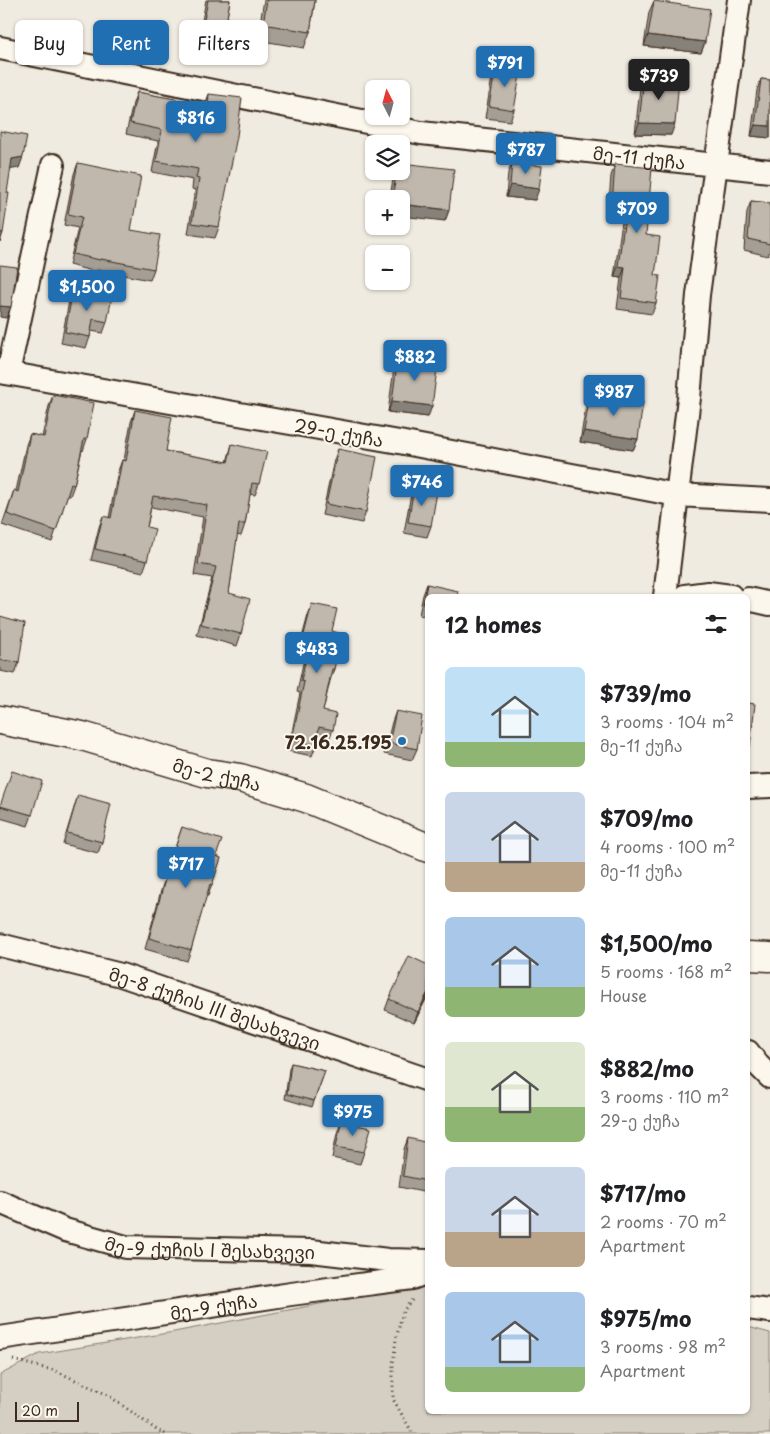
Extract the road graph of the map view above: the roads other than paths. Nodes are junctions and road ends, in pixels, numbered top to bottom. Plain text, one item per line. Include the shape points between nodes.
1 (739, 0) edge
2 (0, 48) edge
3 (52, 165) dead end
4 (716, 165) junction
5 (770, 171) edge
6 (4, 373) edge
7 (677, 496) junction
8 (770, 500) edge
9 (665, 594) edge
10 (700, 594) edge
11 (716, 594) edge
12 (750, 599) edge
13 (770, 604) edge
14 (0, 720) edge
15 (770, 786) edge
16 (750, 787) edge
17 (425, 847) edge
18 (0, 945) edge
19 (750, 956) edge
20 (770, 957) edge
21 (750, 1055) edge
22 (770, 1076) edge
23 (425, 1079) edge
24 (0, 1202) edge
25 (425, 1261) edge
26 (425, 1273) edge
27 (750, 1308) edge
28 (770, 1311) edge
29 (3, 1348) edge

1 - 4 street
2 - 4 street, მე-11 ქუჩა via 421,133
3 - 6 street
4 - 5 street, მე-11 ქუჩა
4 - 7 street via 698,296 690,398
6 - 7 street, 29-ე ქუჩა via 389,440
7 - 8 street, 29-ე ქუჩა
7 - 9 street
10 - 11 street
12 - 13 street
14 - 17 main road, მე-2 ქუჩა via 82,736 207,772 240,778 306,798
15 - 16 street
18 - 23 street, მე-8 ქუჩის III შესახვევი via 121,975
19 - 20 main road
21 - 22 street
24 - 25 street, მე-9 ქუჩის I შესახვევი via 65,1230 126,1247 311,1251
26 - 29 street, მე-9 ქუჩა via 412,1278 281,1296
27 - 28 street

